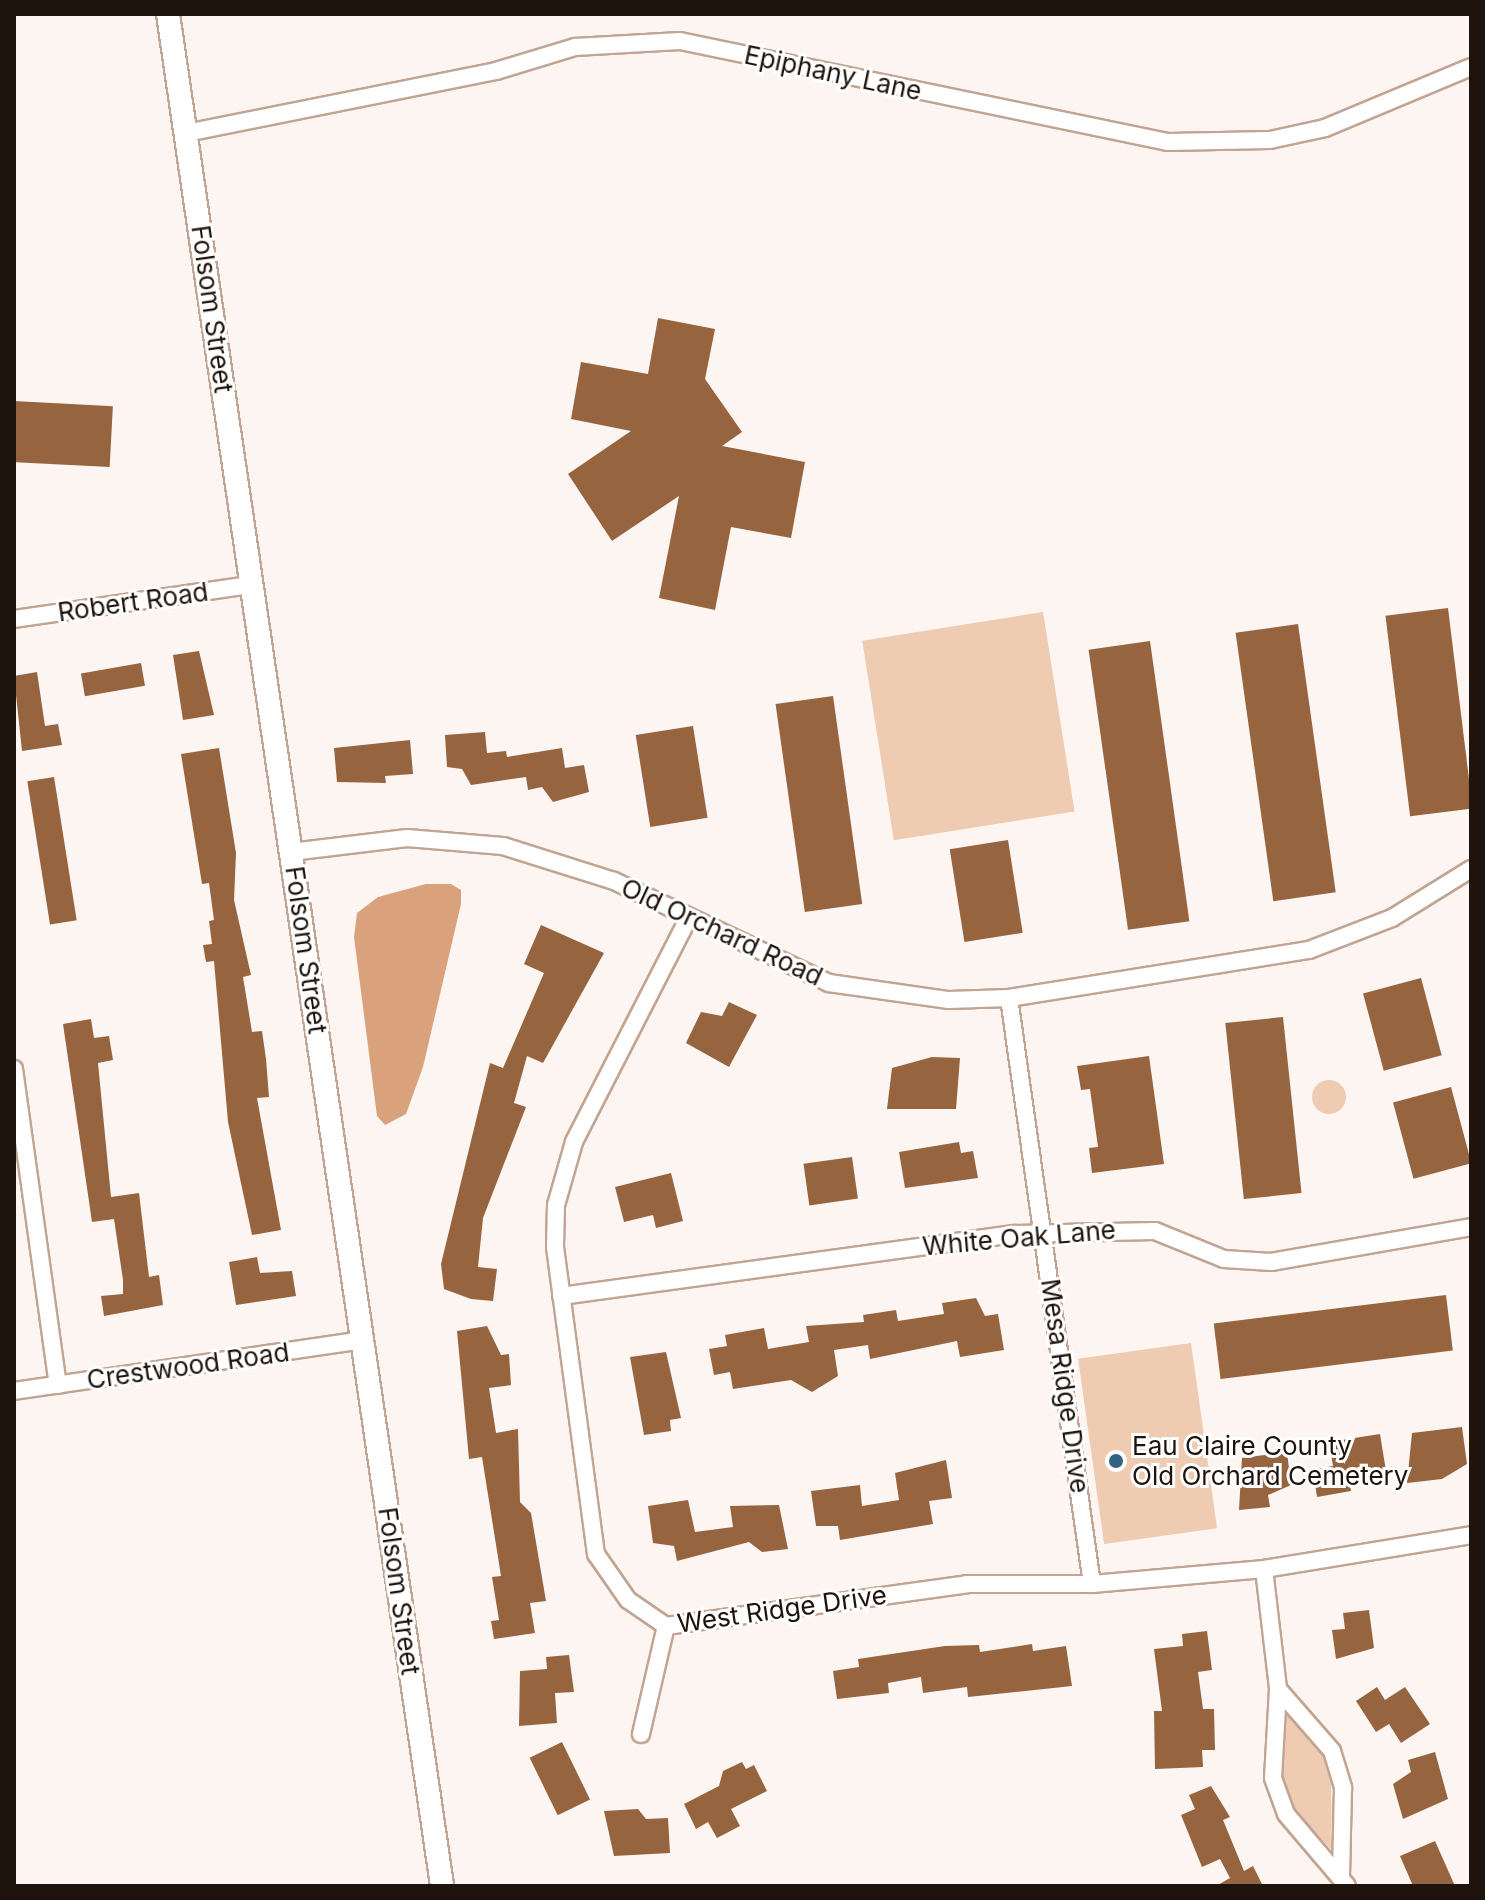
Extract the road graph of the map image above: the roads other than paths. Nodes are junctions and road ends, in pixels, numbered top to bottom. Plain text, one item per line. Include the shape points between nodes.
1 (168, 14) edge
2 (1471, 67) edge
3 (186, 133) junction
4 (251, 585) junction
5 (14, 619) edge
6 (291, 852) junction
7 (1471, 869) edge
8 (688, 919) junction
9 (1009, 998) junction
10 (14, 1069) edge
11 (1471, 1227) edge
12 (1043, 1232) junction
13 (561, 1296) junction
14 (362, 1340) junction
15 (58, 1385) junction
16 (14, 1391) edge
17 (1471, 1535) edge
18 (1264, 1569) junction
19 (1092, 1584) junction
20 (666, 1626) junction
21 (1278, 1689) junction
22 (641, 1734) dead end
23 (1344, 1880) edge
24 (442, 1886) edge

1 - 3 street, Folsom Street
2 - 3 street, Epiphany Lane via 1325,128 1270,140 1168,142 680,41 575,47 496,71
3 - 4 street, Folsom Street
4 - 5 street, Robert Road
4 - 6 street, Folsom Street
6 - 8 street, Old Orchard Road via 407,838 503,846 614,881
6 - 14 street, Folsom Street
7 - 9 street, Old Orchard Road via 1392,918 1309,950
8 - 9 street, Old Orchard Road via 829,983 881,995
8 - 13 street, West Ridge Drive via 569,1156 556,1205
9 - 12 street, Mesa Ridge Drive
10 - 15 street
11 - 12 street, White Oak Lane via 1245,1262 1155,1231
12 - 13 street, White Oak Lane
12 - 19 street, Mesa Ridge Drive
13 - 20 street, West Ridge Drive via 596,1554 628,1600
14 - 15 street, Crestwood Road
14 - 24 street, Folsom Street
15 - 16 street, Crestwood Road
17 - 18 street, West Ridge Drive
18 - 19 street, West Ridge Drive
18 - 21 street
19 - 20 street, West Ridge Drive via 967,1584
20 - 22 street
21 - 23 street via 1332,1751 1343,1788
21 - 23 street via 1273,1778 1286,1814

